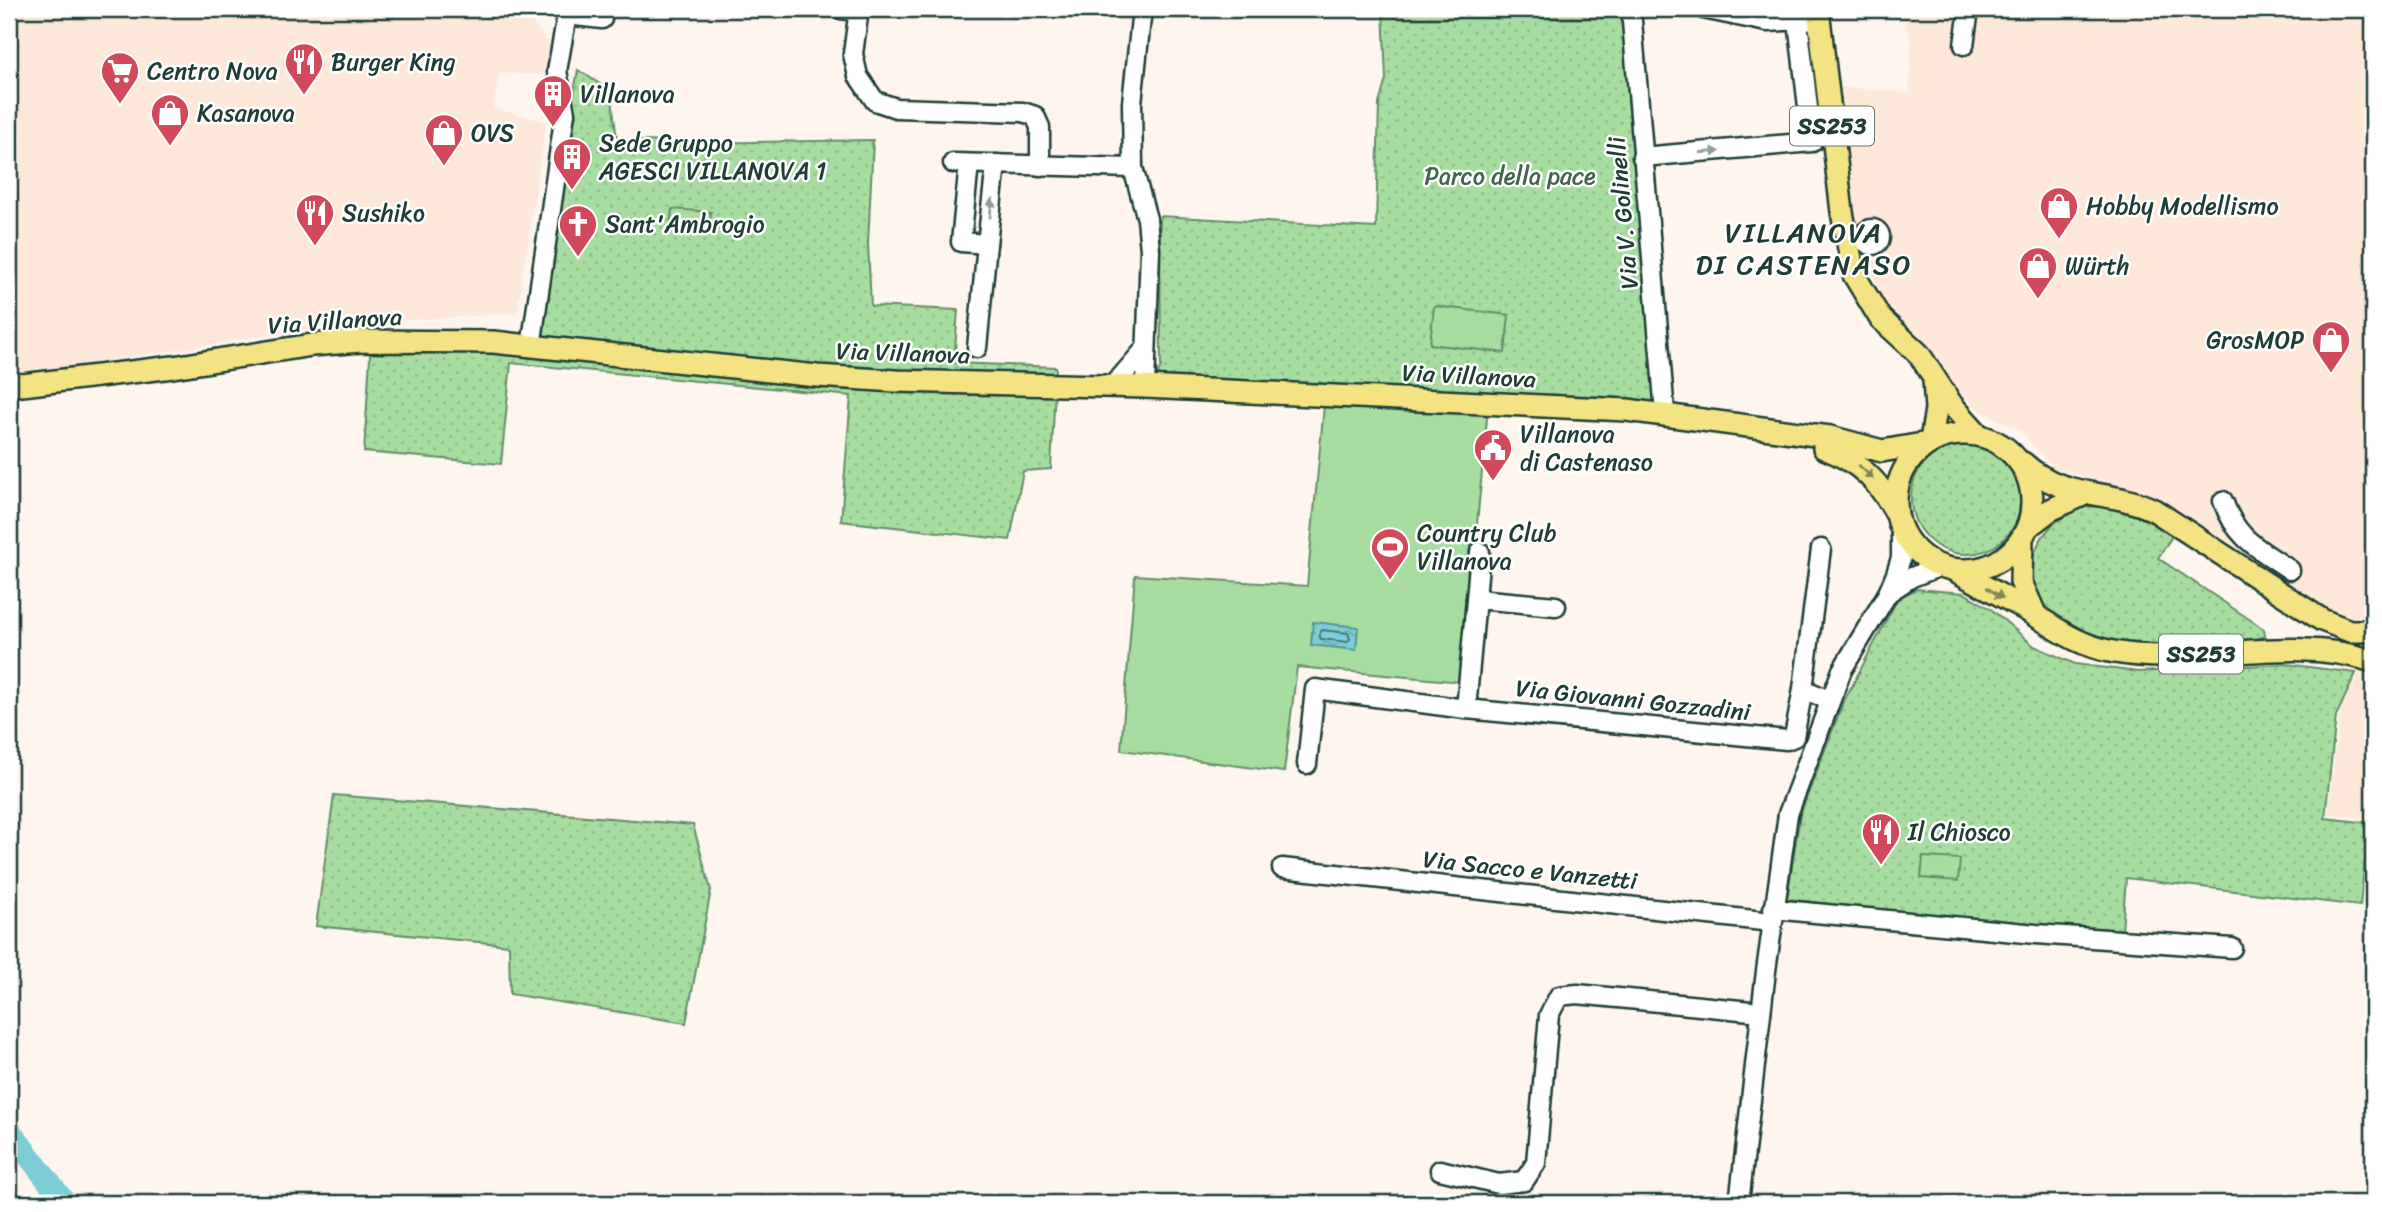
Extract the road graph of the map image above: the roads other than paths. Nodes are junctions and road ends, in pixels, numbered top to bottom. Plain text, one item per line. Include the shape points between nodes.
1 (603, 9) edge
2 (840, 9) edge
3 (1142, 9) edge
4 (1631, 9) edge
5 (1703, 9) edge
6 (1969, 9) edge
7 (859, 10) edge
8 (567, 12) edge
9 (1819, 13) edge
10 (1795, 15) edge
11 (1964, 46) dead end
12 (1642, 157) junction
13 (996, 164) junction
14 (1040, 166) junction
15 (1133, 168) junction
16 (987, 244) junction
17 (531, 347) junction
18 (977, 348) dead end
19 (1145, 349) junction
20 (1934, 375) junction
21 (13, 386) edge
22 (1113, 386) junction
23 (1145, 387) junction
24 (1665, 413) junction
25 (1783, 432) junction
26 (1978, 434) junction
27 (1930, 442) junction
28 (2012, 453) junction
29 (2085, 494) junction
30 (2223, 501) dead end
31 (1898, 521) junction
32 (2025, 533) junction
33 (1821, 549) dead end
34 (1480, 552) dead end
35 (2264, 552) junction
36 (1947, 568) junction
37 (2290, 570) dead end
38 (2250, 572) junction
39 (1888, 593) junction
40 (1476, 599) junction
41 (1556, 606) dead end
42 (2036, 616) junction
43 (2373, 631) edge
44 (2373, 661) edge
45 (1804, 689) junction
46 (1829, 700) junction
47 (1466, 709) junction
48 (1307, 764) dead end
49 (1282, 868) dead end
50 (1773, 915) junction
51 (2232, 948) dead end
52 (1761, 1012) junction
53 (1440, 1170) dead end
54 (1739, 1203) edge

1 - 8 street via 601,19
2 - 7 street
3 - 15 street via 1132,103
4 - 12 street, Via V. Golinelli
5 - 10 street via 1767,22
6 - 11 street
7 - 14 street via 853,54 858,76 876,101 896,108 1035,116 1040,127
8 - 17 street via 557,71 565,113
9 - 10 street
9 - 20 main road, SS253 via 1856,241 1854,275 1880,318 1919,354
12 -> 10 street via 1812,142
12 - 24 street, Via V. Golinelli
13 - 14 street
16 -> 13 street
13 - 16 street via 961,163 961,242
14 - 15 street
15 - 19 street via 1150,250
16 - 18 street
17 - 21 main road, Via Villanova via 492,342 349,342
17 - 22 main road, Via Villanova via 817,376
19 - 22 street
19 - 23 street
20 - 26 main road, SS253 via 1952,405
20 - 27 main road via 1936,409
22 - 23 main road, Via Villanova
23 - 24 main road, Via Villanova
24 - 25 main road, Via Villanova
25 - 27 main road, Via Villanova via 1830,437 1882,451
25 -> 31 main road, Via Villanova via 1861,466 1884,491
26 - 27 main road via 1962,433
26 - 28 main road, SS253
27 - 31 main road via 1905,466 1898,481
28 - 29 main road via 2046,480
28 - 32 main road, SS253 via 2029,480 2032,495
29 - 32 main road via 2050,510
29 - 38 main road via 2139,503
30 - 35 street via 2231,524
31 - 36 main road, SS253 via 1917,551
31 - 39 street via 1901,558
32 - 36 main road via 1993,564
32 - 42 main road, SS253 via 2019,551 2021,582
33 - 45 street
34 - 40 street
35 - 37 street
35 - 38 street
36 - 39 street via 1912,577
36 -> 42 main road, SS253
38 - 43 main road via 2337,628
39 - 46 street
40 - 41 street
40 - 47 street
42 - 44 main road, SS253 via 2066,636 2114,652 2152,656 2289,648 2342,652
45 - 46 street
45 - 47 street, Via Giovanni Gozzadini via 1794,737 1787,740
46 - 50 street via 1788,814
47 - 48 street, Via Giovanni Gozzadini via 1315,689
49 - 50 street, Via Sacco e Vanzetti
50 - 51 street, Via Sacco e Vanzetti
50 - 52 street
52 - 53 street via 1559,996 1549,1015 1536,1163 1524,1181 1499,1184
52 - 54 street

